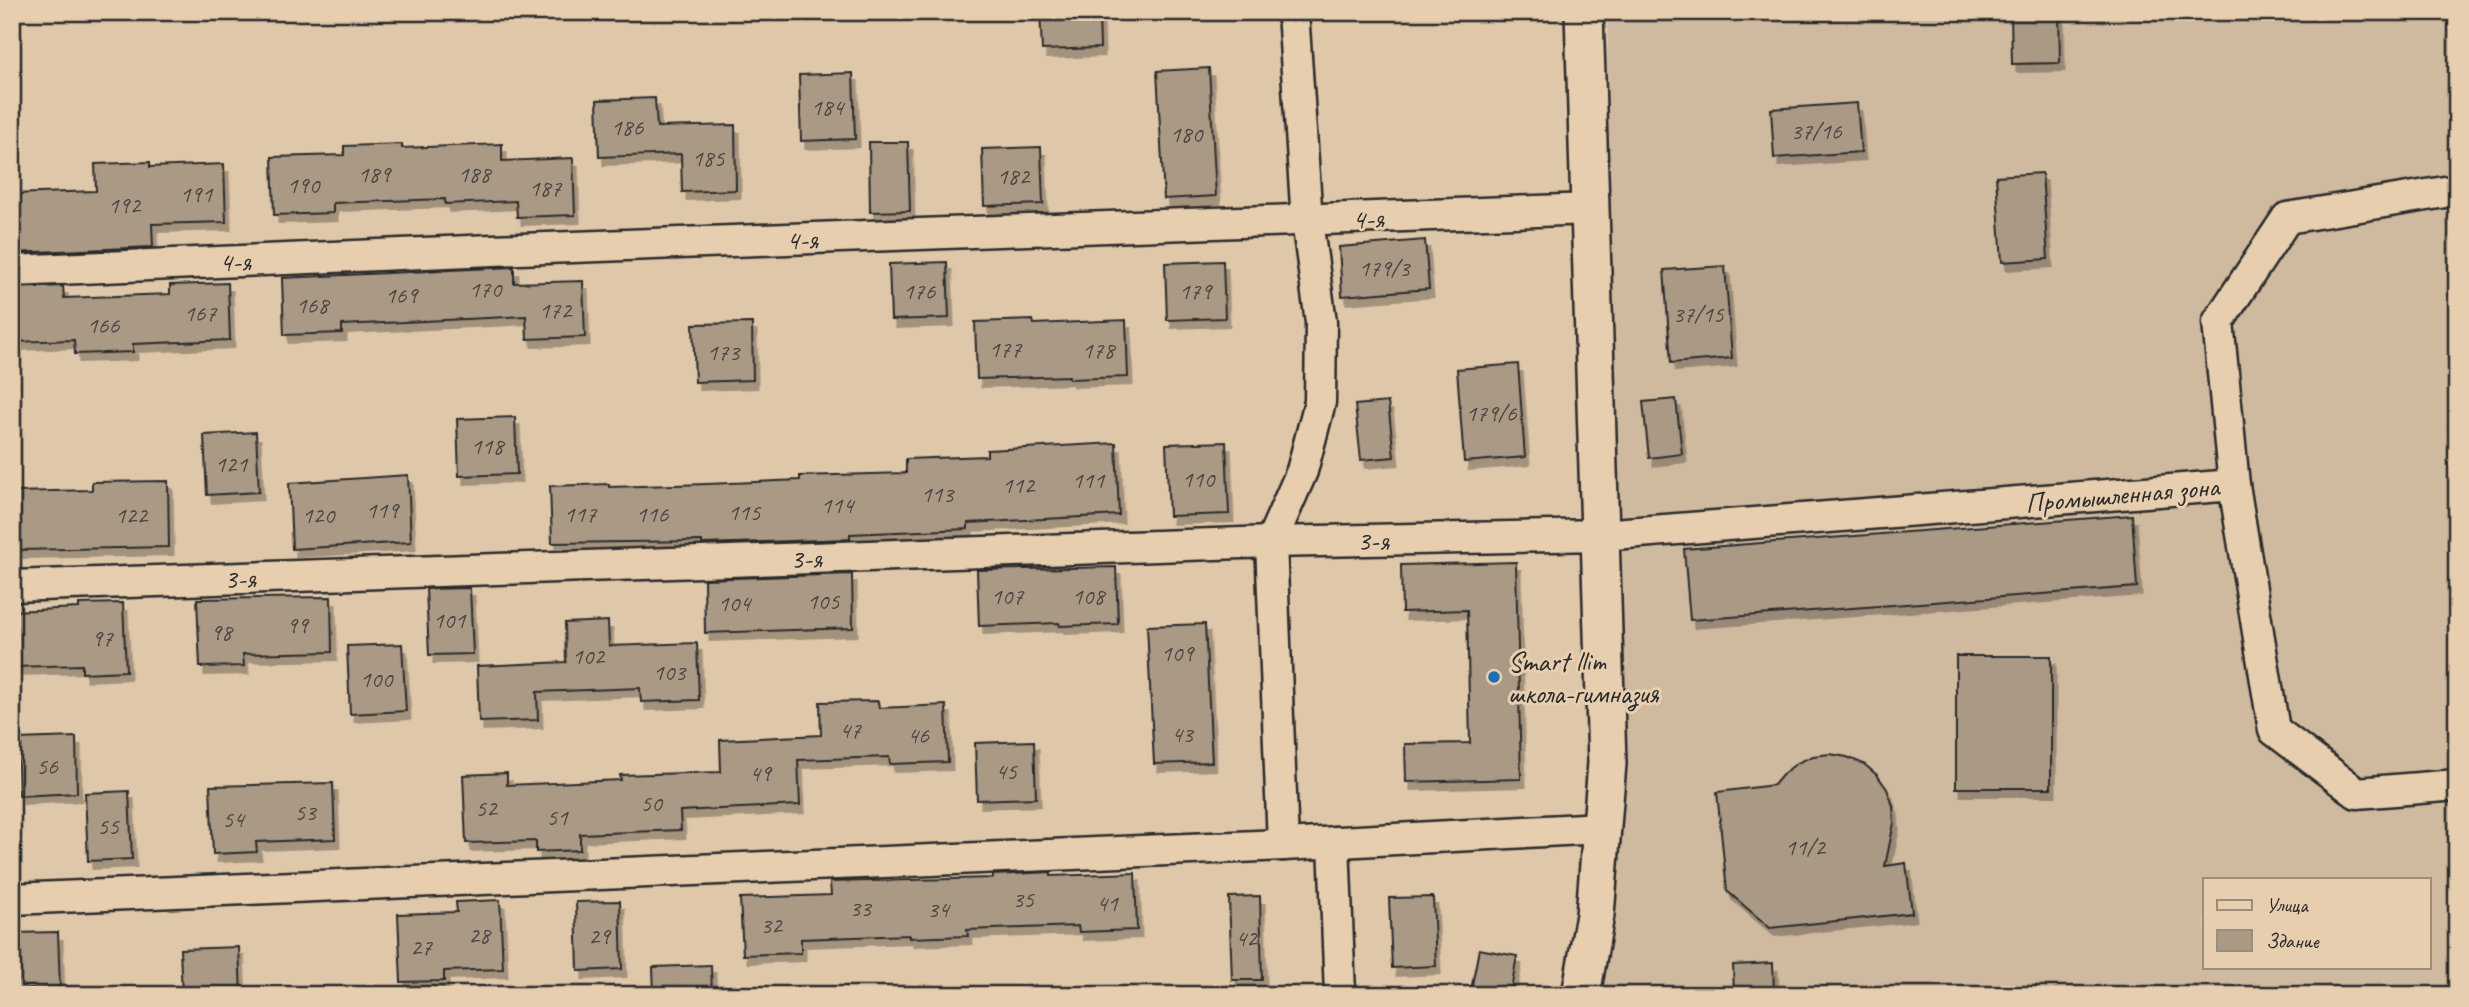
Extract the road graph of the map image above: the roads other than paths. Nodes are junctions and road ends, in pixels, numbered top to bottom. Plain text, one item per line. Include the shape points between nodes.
1 (1293, 12) edge
2 (1584, 12) edge
3 (2457, 190) edge
4 (1591, 209) junction
5 (1307, 221) junction
6 (12, 271) edge
7 (2234, 485) junction
8 (1601, 535) junction
9 (1271, 542) junction
10 (12, 586) edge
11 (2457, 785) edge
12 (1602, 828) junction
13 (1334, 842) junction
14 (1283, 845) junction
15 (12, 899) edge
16 (1340, 995) edge
17 (1581, 995) edge

1 - 5 street
2 - 4 street
3 - 7 street via 2287,218 2218,322
4 - 5 street, 4-я
4 - 8 street
5 - 6 street, 4-я
5 - 9 street via 1321,322 1320,402 1301,471
7 - 8 street, Промышленная зона
7 - 11 street, Промышленная зона via 2274,730 2357,793
8 - 9 street, 3-я
8 - 12 street via 1607,763
9 - 10 street, 3-я
9 - 14 street
12 - 13 street
12 - 17 street via 1595,915
13 - 14 street
13 - 16 street
14 - 15 street

